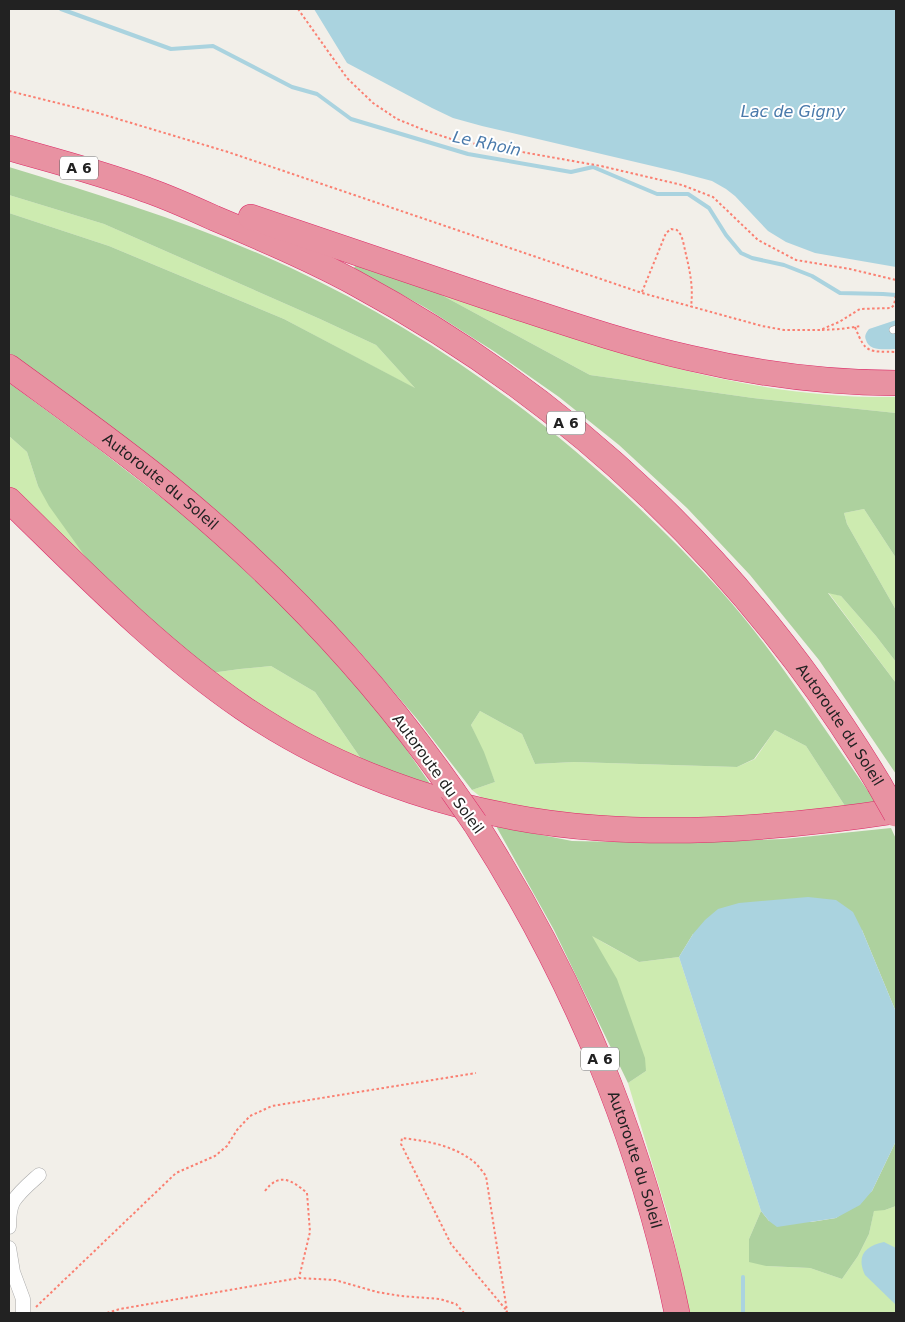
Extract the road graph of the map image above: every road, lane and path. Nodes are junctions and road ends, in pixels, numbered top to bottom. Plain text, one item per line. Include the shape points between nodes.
1 (298, 9) edge
2 (9, 91) edge
3 (9, 148) edge
4 (148, 190) junction
5 (896, 280) edge
6 (642, 293) junction
7 (896, 295) edge
8 (895, 300) edge
9 (691, 307) junction
10 (861, 326) dead end
11 (855, 327) junction
12 (820, 330) junction
13 (896, 352) edge
14 (9, 368) edge
15 (896, 383) edge
16 (9, 500) edge
17 (896, 813) edge
18 (476, 1073) dead end
19 (39, 1175) dead end
20 (265, 1191) dead end
21 (9, 1227) edge
22 (9, 1248) edge
23 (298, 1278) junction
24 (36, 1306) dead end
25 (506, 1312) edge
26 (23, 1313) edge
27 (107, 1313) edge
28 (464, 1313) edge
29 (678, 1313) edge

1 - 5 path via 347,78 372,103 397,120 454,140 601,166 682,185 713,197 758,240 796,260
2 - 6 path via 219,149
3 - 4 highway, Autoroute du Soleil / A 6
4 - 15 highway via 233,211 530,311 655,349 783,376
4 - 17 highway, Autoroute du Soleil / A 6, bridge via 284,248 390,302 474,354 569,426 657,503 739,589 812,681
6 - 9 path
6 - 9 path via 666,233 671,229 677,230 683,241 692,284
7 - 8 path
8 - 12 path via 891,308 860,309
9 - 12 path via 784,330
10 - 11 path
11 - 12 path
11 - 13 path via 864,347 876,352
14 - 29 highway, Autoroute du Soleil / A 6, bridge via 144,467 260,567 361,673 452,790 511,880 603,1066 649,1197
16 - 17 highway via 134,621 214,687 307,745 407,789 505,815 606,828 740,828
18 - 24 path via 272,1106 250,1116 227,1146 215,1156 176,1173
19 - 21 street via 13,1202
20 - 23 path via 280,1179 295,1182 307,1193 310,1232
22 - 26 street via 13,1272 23,1298
23 - 27 path
23 - 28 path via 335,1280 401,1296 440,1298 456,1304
25 - 25 path via 486,1176 474,1162 457,1151 427,1141 402,1138 401,1144 451,1244

